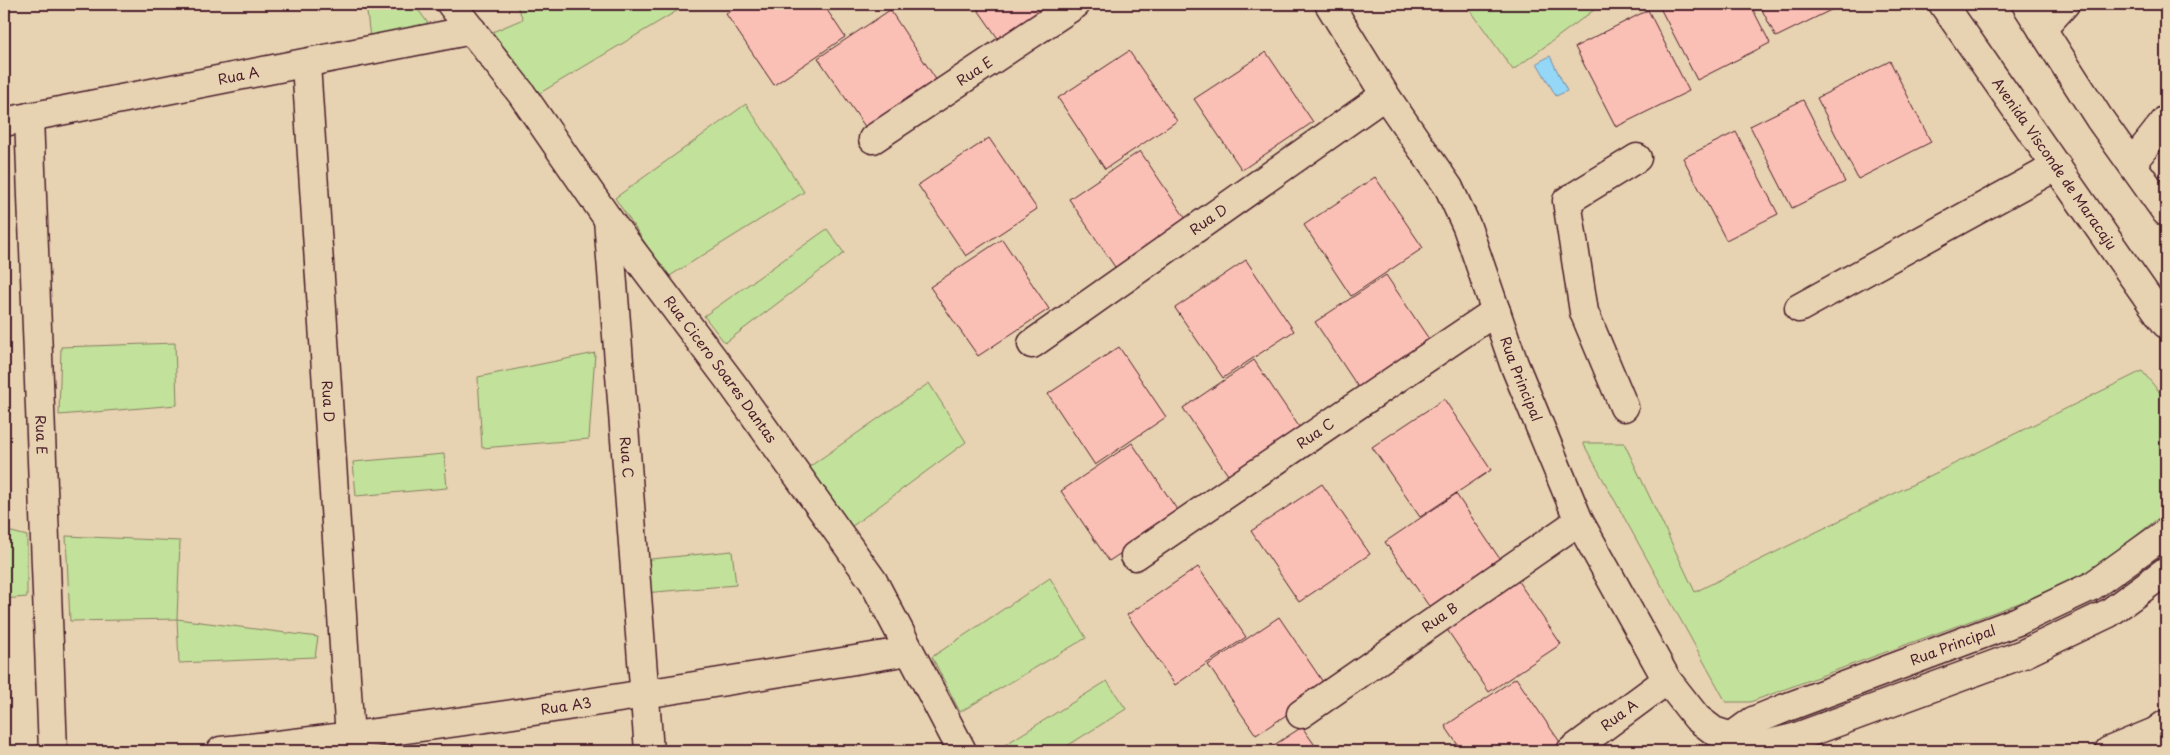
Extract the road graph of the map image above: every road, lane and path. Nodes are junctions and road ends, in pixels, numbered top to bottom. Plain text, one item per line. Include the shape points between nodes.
1 (451, 4) edge
2 (1076, 4) edge
3 (1329, 4) edge
4 (1944, 4) edge
5 (2026, 4) edge
6 (2066, 4) edge
7 (2042, 29) junction
8 (472, 30) junction
9 (306, 64) junction
10 (1385, 95) junction
11 (16, 120) edge
12 (2166, 120) edge
13 (873, 139) dead end
14 (1637, 158) dead end
15 (2132, 163) junction
16 (2057, 166) junction
17 (2166, 212) edge
18 (608, 219) junction
19 (1799, 308) dead end
20 (1496, 311) junction
21 (2166, 324) edge
22 (1032, 344) dead end
23 (1624, 407) dead end
24 (1579, 521) junction
25 (2166, 533) edge
26 (1135, 556) dead end
27 (2166, 571) edge
28 (909, 651) junction
29 (1667, 680) junction
30 (646, 694) junction
31 (1301, 714) dead end
32 (2162, 735) edge
33 (1731, 738) junction
34 (348, 745) edge
35 (53, 751) edge
36 (221, 751) edge
37 (649, 751) edge
38 (962, 751) edge
39 (1571, 751) edge
40 (2109, 751) edge

1 - 8 street, Rua Cicero Soares Dantas
2 - 13 street, Rua E
3 - 10 street, Rua Principal
4 - 16 street, Avenida Visconde de Maracaju
5 - 7 street
6 - 7 street
7 - 15 street
8 - 9 street, Rua A
8 - 18 street, Rua Cicero Soares Dantas via 521,93
9 - 11 street, Rua A
9 - 34 street, Rua D
10 - 20 street, Rua Principal via 1449,188 1467,226
10 - 22 street, Rua D
11 - 35 street, Rua E
12 - 15 street
14 - 23 street via 1567,201 1584,312
15 - 17 street
16 - 19 street
16 - 21 street, Avenida Visconde de Maracaju
18 - 28 street, Rua Cicero Soares Dantas via 803,480 873,581
18 - 30 street, Rua C
20 - 24 street, Rua Principal via 1514,364
20 - 26 street, Rua C
24 - 29 street, Rua Principal
24 - 31 street, Rua B
25 - 33 street, Rua Principal via 2092,586 2018,621 1753,721
27 - 33 street, Rua Principal via 2109,613 2023,654 1794,738 1760,746
28 - 30 street, Rua A3
28 - 38 street, Rua Cicero Soares Dantas
29 - 33 street, Rua Principal via 1697,718 1714,731
29 - 39 street, Rua A
30 - 34 street, Rua A3
30 - 37 street
32 - 40 street
34 - 36 street, Rua A3

